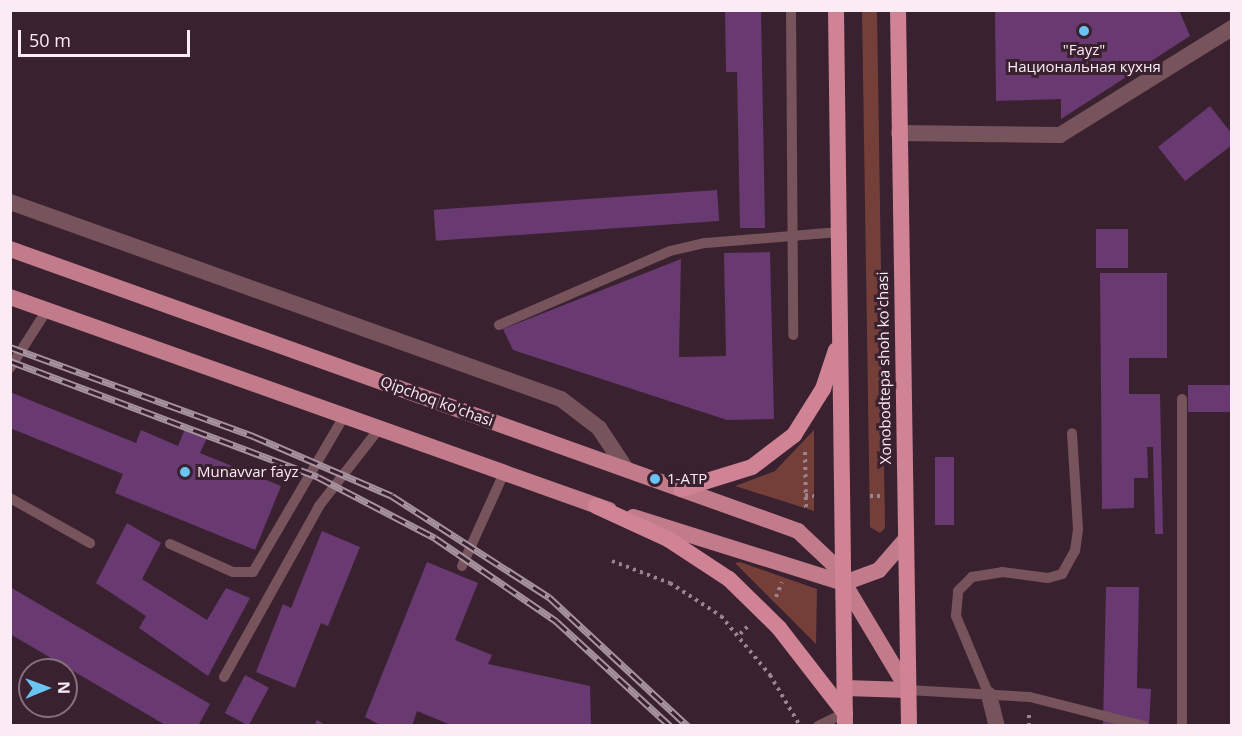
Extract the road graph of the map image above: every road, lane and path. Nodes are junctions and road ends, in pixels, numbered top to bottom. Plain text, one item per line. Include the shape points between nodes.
1 (791, 10) edge
2 (836, 10) edge
3 (898, 10) edge
4 (1232, 28) edge
5 (900, 133) junction
6 (10, 202) edge
7 (839, 232) junction
8 (795, 235) junction
9 (10, 249) edge
10 (10, 297) edge
11 (47, 310) junction
12 (499, 325) dead end
13 (841, 331) junction
14 (793, 334) dead end
15 (10, 369) edge
16 (1182, 399) dead end
17 (344, 416) junction
18 (379, 429) junction
19 (1072, 433) dead end
20 (804, 445) dead end
21 (626, 469) junction
22 (504, 473) junction
23 (681, 489) junction
24 (805, 495) junction
25 (814, 496) dead end
26 (870, 496) dead end
27 (884, 496) dead end
28 (10, 498) edge
29 (596, 506) junction
30 (806, 508) dead end
31 (905, 540) junction
32 (90, 543) dead end
33 (170, 544) dead end
34 (612, 561) dead end
35 (462, 566) dead end
36 (783, 577) dead end
37 (844, 583) junction
38 (775, 598) dead end
39 (753, 621) dead end
40 (740, 634) junction
41 (224, 677) dead end
42 (845, 688) junction
43 (908, 690) junction
44 (989, 694) junction
45 (845, 719) edge
46 (800, 726) edge
47 (818, 726) edge
48 (909, 726) edge
49 (996, 726) edge
50 (1144, 726) edge
51 (1182, 726) edge

1 - 8 lane
2 - 7 highway
3 - 5 highway, Xonobodtepa shoh ko'chasi
4 - 5 street via 1060,135
5 - 31 highway, Xonobodtepa shoh ko'chasi
6 - 21 street via 561,399 599,428
7 - 8 lane
7 - 13 highway
8 - 12 lane via 670,251
8 - 14 lane
9 - 21 main road, Qipchoq ko'chasi
10 - 11 main road
11 - 15 lane
11 - 17 main road
13 - 23 highway via 823,389 794,435 752,467
13 - 37 highway
16 - 51 lane
17 - 18 main road
17 - 33 lane via 252,572 233,572
18 - 22 main road
18 - 41 lane via 319,506
19 - 44 lane via 1078,529 1075,551 1062,574 1047,578 1002,572 972,577 958,591 956,616
20 - 24 path
21 - 23 main road, Qipchoq ko'chasi
22 - 29 main road
22 - 35 lane
23 - 37 main road, Qipchoq ko'chasi via 798,531 825,553
24 - 25 path
24 - 30 path
26 - 27 path
28 - 32 lane
29 - 37 main road
29 - 45 highway via 668,539 729,579 779,628
31 - 37 main road via 879,570
31 - 43 highway, Xonobodtepa shoh ko'chasi
34 - 40 path via 670,583
36 - 38 path
37 - 42 highway
37 - 43 main road, Qipchoq ko'chasi
39 - 40 path
40 - 46 path
42 - 43 main road
42 - 45 highway
43 - 44 lane
43 - 48 highway, Xonobodtepa shoh ko'chasi
44 - 49 street
44 - 50 lane via 1030,697
45 - 47 lane

